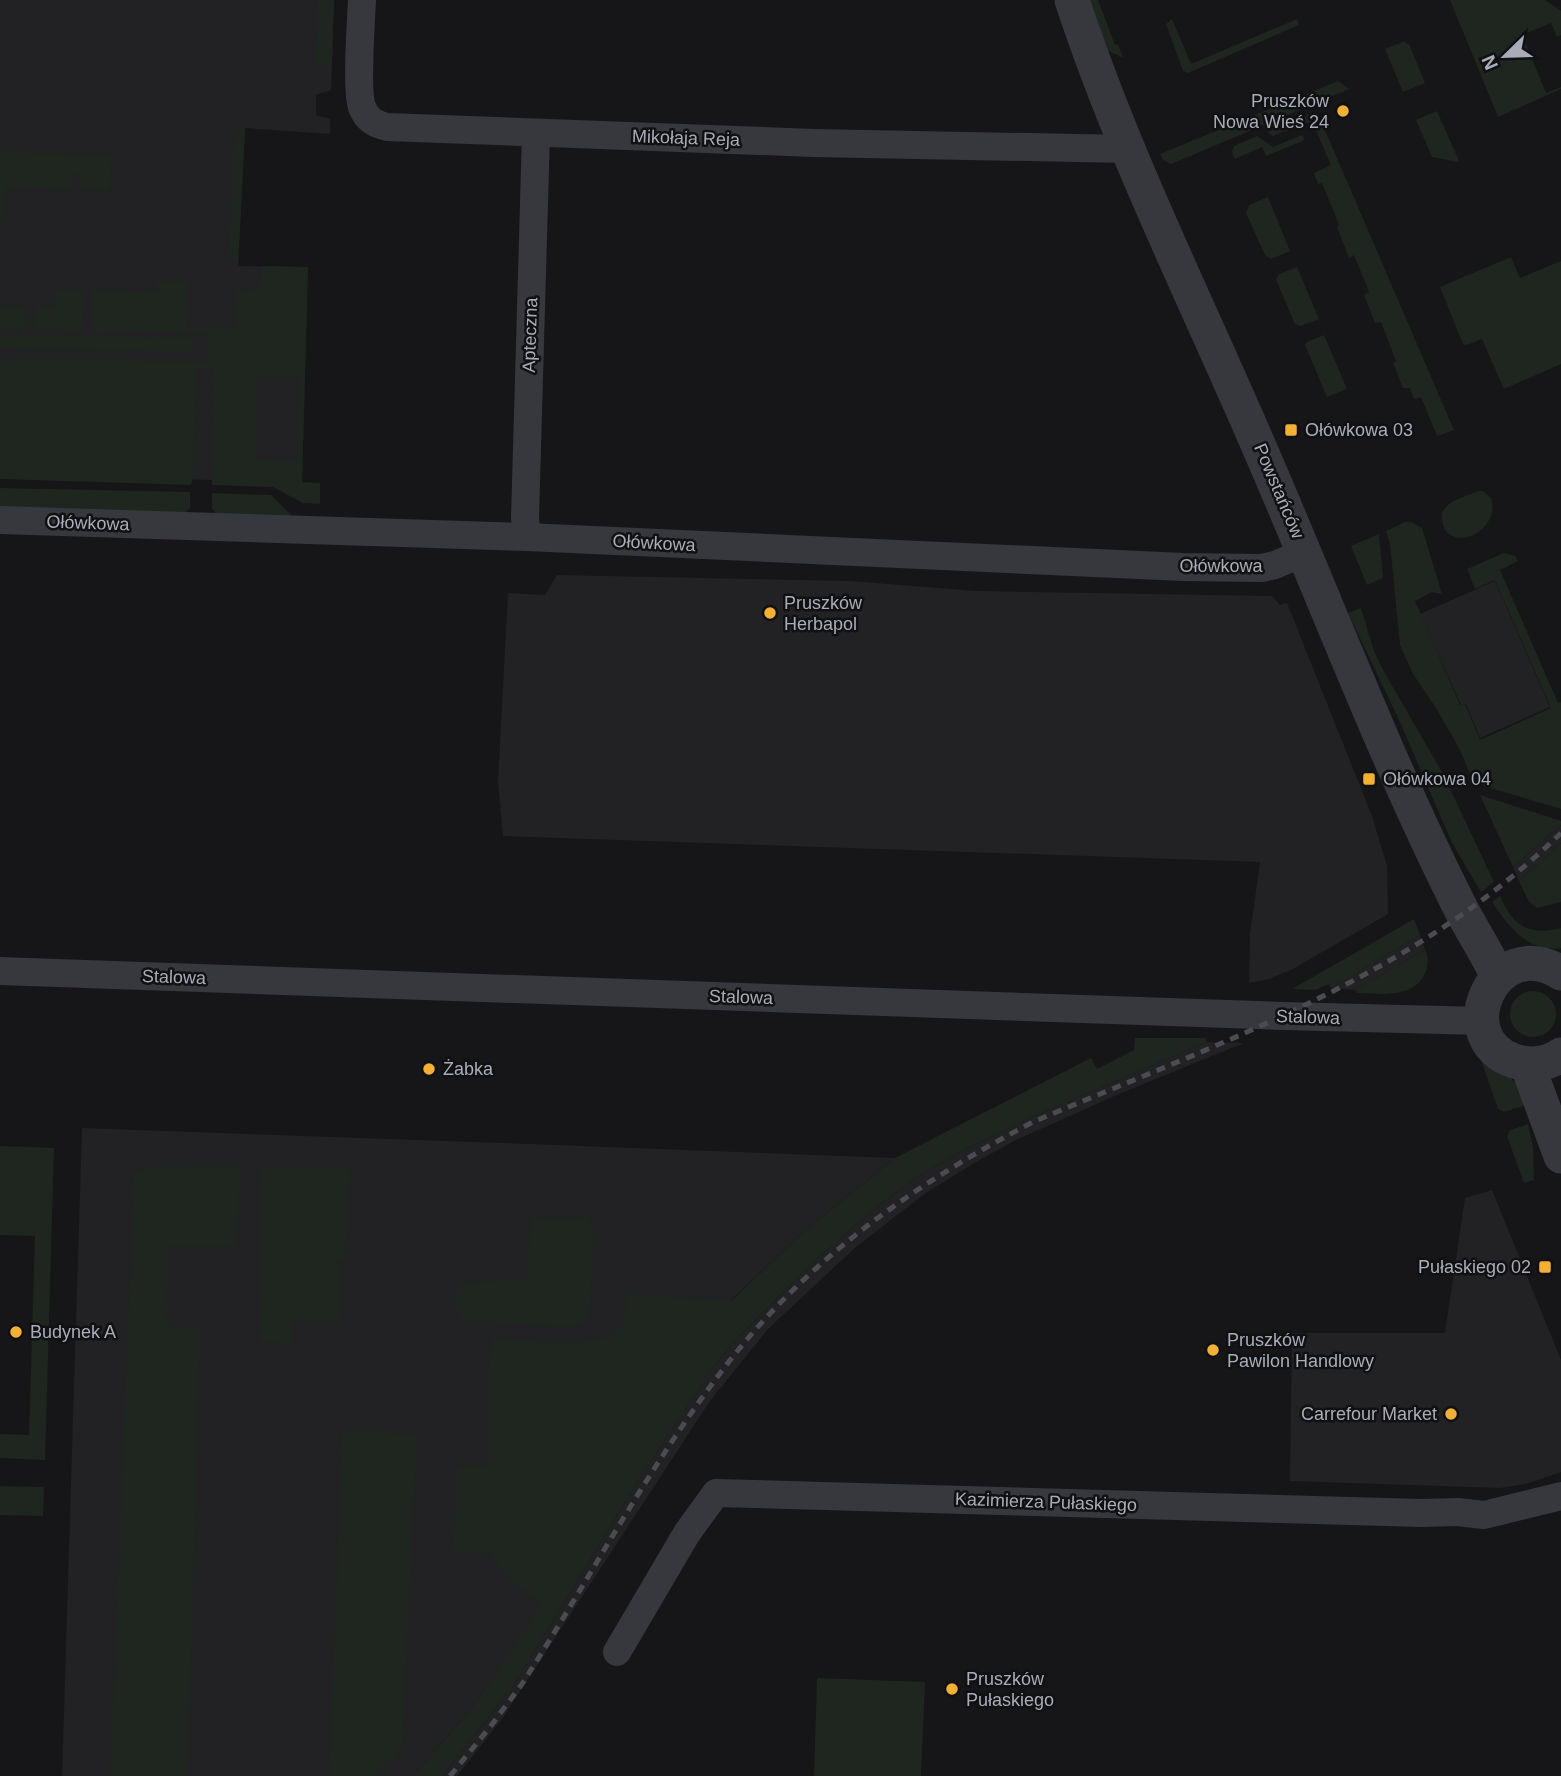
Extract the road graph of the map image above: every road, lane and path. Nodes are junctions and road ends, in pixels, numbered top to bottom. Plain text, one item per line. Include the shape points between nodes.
1 (362, 0) edge
2 (1072, 0) edge
3 (536, 133) junction
4 (1127, 149) junction
5 (0, 520) edge
6 (527, 537) junction
7 (1305, 552) junction
8 (1559, 969) edge
9 (0, 971) edge
10 (1498, 976) junction
11 (1482, 1021) junction
12 (1561, 1055) edge
13 (1527, 1064) junction
14 (1561, 1157) edge
15 (1561, 1496) edge
16 (617, 1652) dead end

1 - 3 street, Mikołaja Reja via 360,100 373,123
2 - 4 street, Powstańców
3 - 4 street, Mikołaja Reja
3 - 6 street, Apteczna
4 - 7 street, Powstańców
5 - 6 street, Ołówkowa
6 - 7 street, Ołówkowa via 1249,568 1270,567
7 - 10 street, Powstańców via 1396,770
8 - 10 street via 1525,964
9 - 11 street, Stalowa
10 - 11 street via 1483,1001
11 - 13 street via 1494,1047 1509,1059
12 - 13 street
13 - 14 street
15 - 16 street, Kazimierza Pułaskiego via 1484,1515 716,1493

